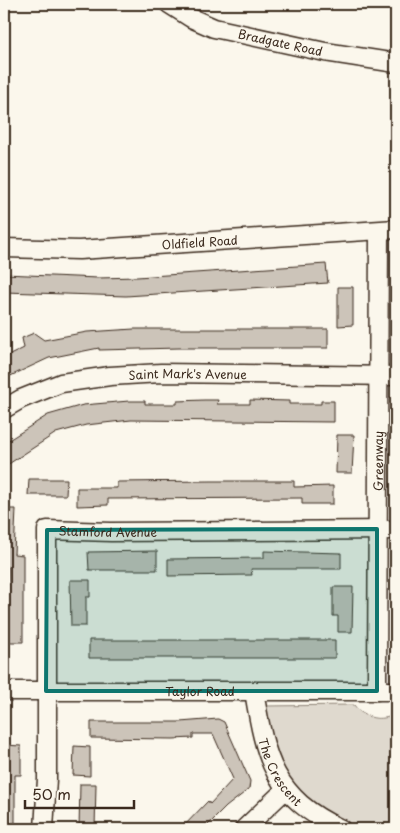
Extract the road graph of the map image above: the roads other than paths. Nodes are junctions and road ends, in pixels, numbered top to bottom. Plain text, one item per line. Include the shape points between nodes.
1 (169, 4) edge
2 (396, 63) edge
3 (396, 229) edge
4 (379, 231) junction
5 (4, 248) edge
6 (378, 376) junction
7 (396, 376) edge
8 (4, 409) edge
9 (377, 529) junction
10 (396, 530) edge
11 (4, 691) edge
12 (46, 691) junction
13 (254, 691) junction
14 (396, 691) edge
15 (378, 692) junction
16 (285, 790) junction
17 (44, 829) edge
18 (244, 829) edge
19 (341, 829) edge

1 - 2 street, Bradgate Road via 214,28 325,52
3 - 4 street, Oldfield Road
4 - 5 street, Oldfield Road via 79,250
4 - 6 street, Greenway
6 - 7 street, Saint Mark's Avenue
6 - 8 street, Saint Mark's Avenue via 161,373 110,376 61,383
6 - 9 street, Greenway
9 - 10 street
9 - 12 street, Stamford Avenue via 47,530
9 - 15 street, Greenway
11 - 12 street, Taylor Road
12 - 13 street, Taylor Road
12 - 17 street, Stamford Avenue
13 - 15 street, Taylor Road
13 - 16 street, The Crescent via 272,769
14 - 15 street, Taylor Road
16 - 18 street
16 - 19 street, The Crescent via 306,809

